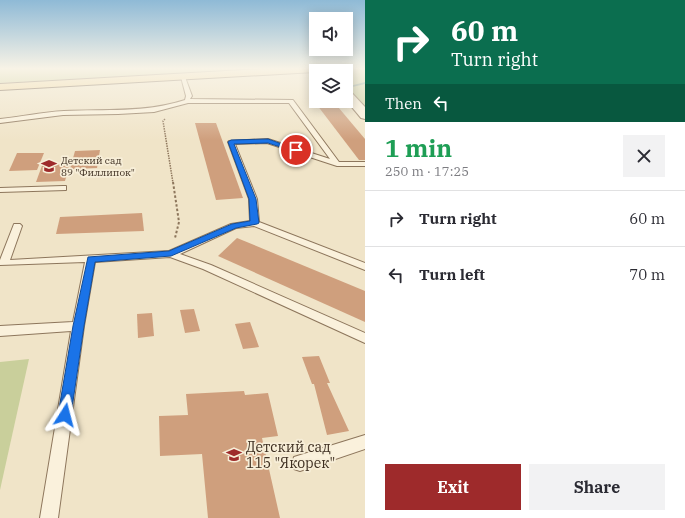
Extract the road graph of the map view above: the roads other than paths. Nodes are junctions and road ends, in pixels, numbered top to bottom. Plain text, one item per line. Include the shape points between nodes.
1 (188, 92) edge
2 (187, 101) junction
3 (353, 101) edge
4 (365, 115) edge
5 (0, 121) edge
6 (337, 164) junction
7 (365, 164) edge
8 (63, 188) dead end
9 (0, 190) edge
10 (255, 223) junction
11 (17, 226) dead end
12 (171, 254) junction
13 (91, 259) junction
14 (365, 267) edge
15 (78, 326) junction
16 (0, 331) edge
17 (365, 338) edge
18 (365, 442) edge
19 (300, 463) dead end
20 (49, 518) edge

1 - 2 lane
2 - 5 lane via 156,110 46,114 20,120
2 - 6 lane via 291,101
3 - 4 street
6 - 7 lane
6 - 10 lane via 268,141 231,142 253,199
8 - 9 lane
10 - 12 lane via 234,226
10 - 14 lane
11 - 13 lane via 4,263
12 - 13 lane
12 - 17 lane via 207,267
13 - 15 lane
15 - 16 lane
15 - 20 lane
18 - 19 lane

